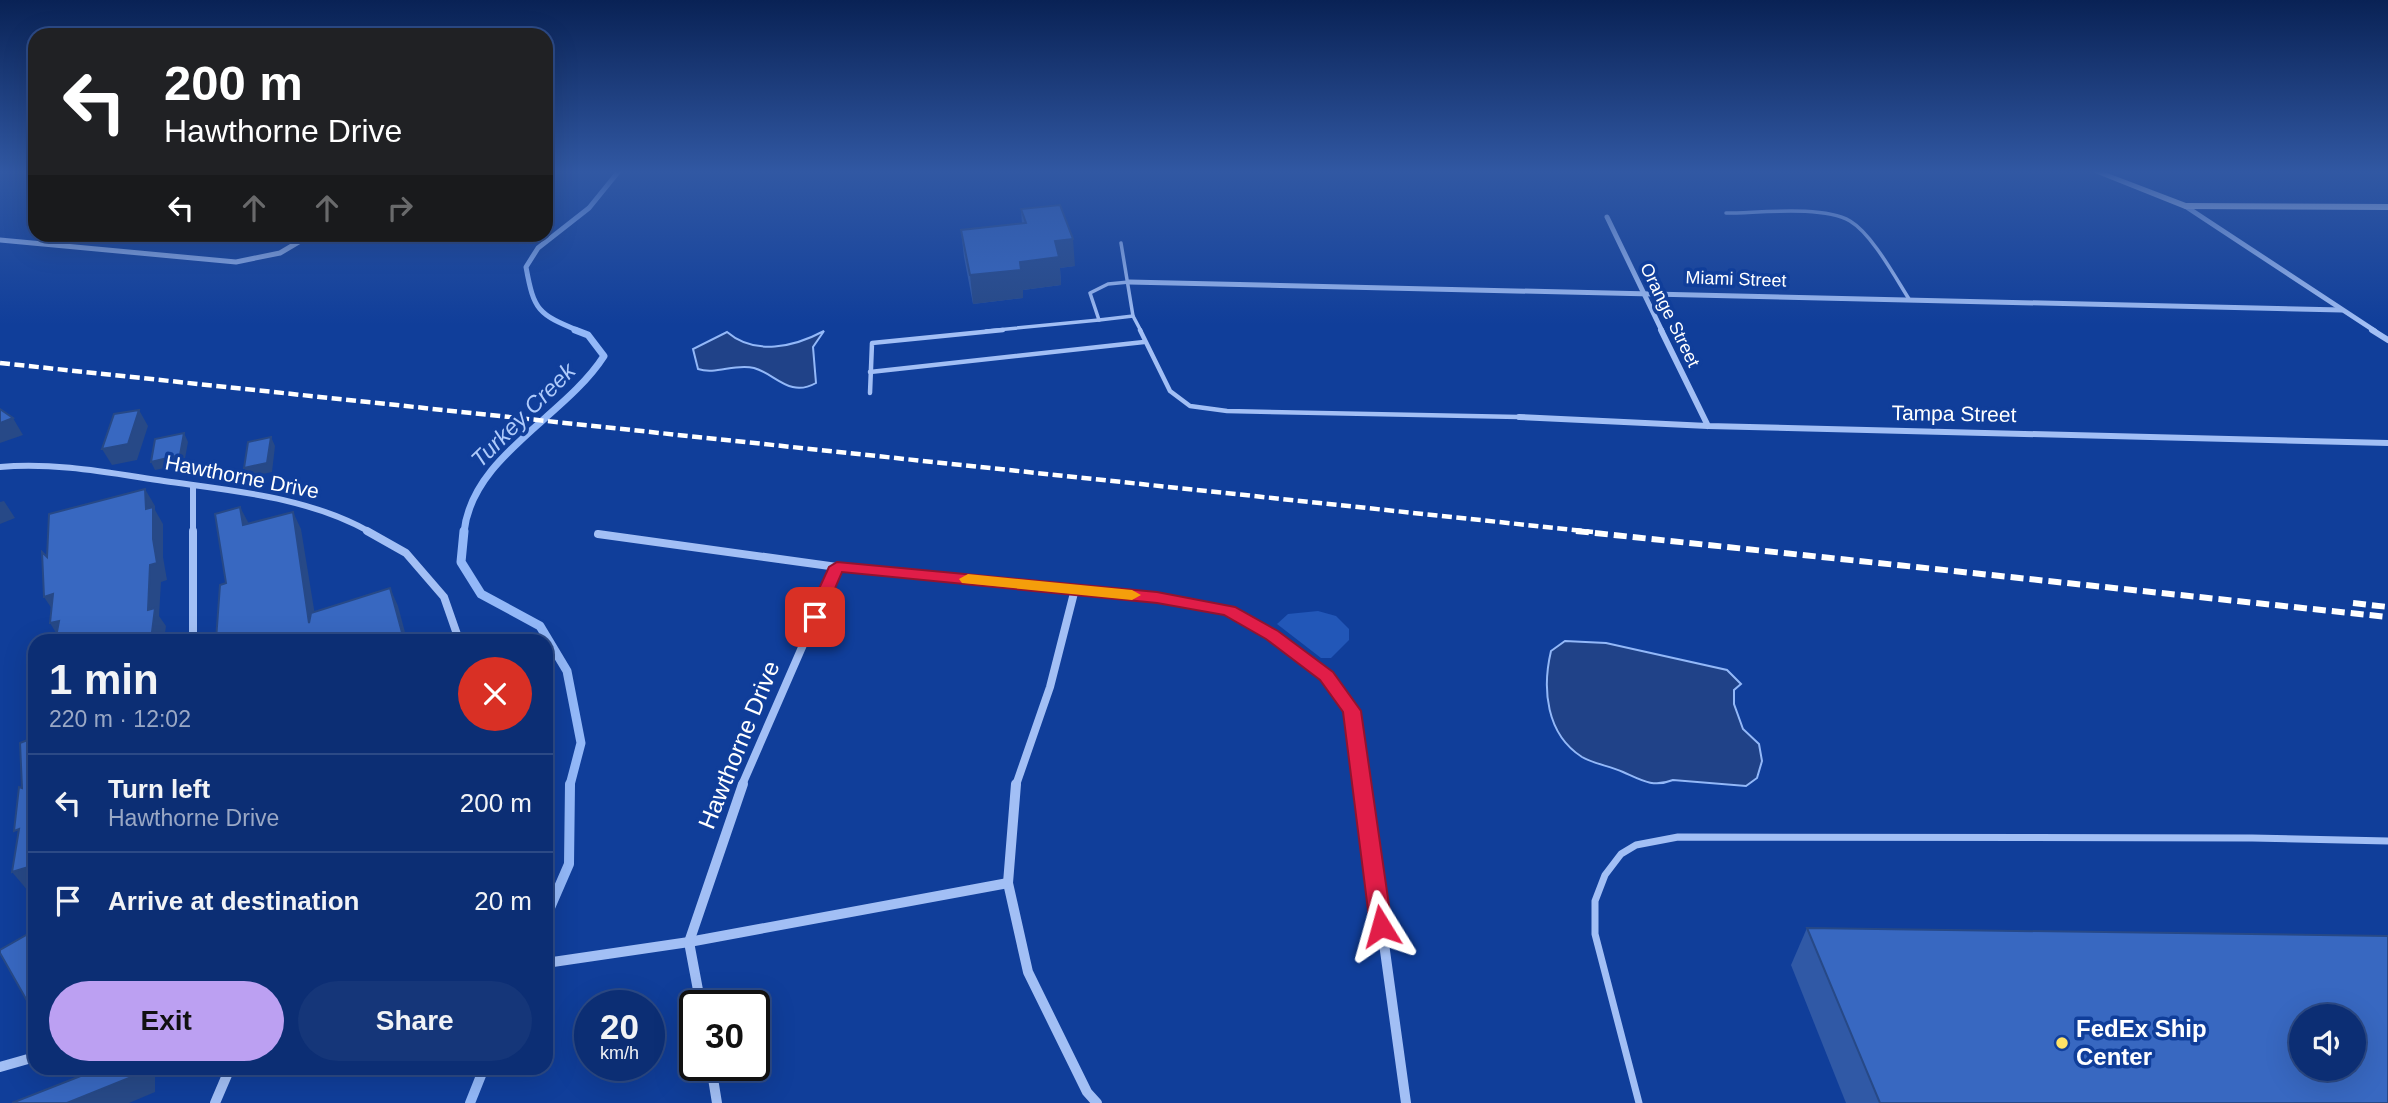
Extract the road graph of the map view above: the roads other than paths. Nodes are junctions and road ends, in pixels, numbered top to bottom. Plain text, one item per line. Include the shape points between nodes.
1 (1610, 222) edge
2 (1853, 222) edge
3 (2210, 222) edge
4 (0, 240) edge
5 (299, 242) edge
6 (1121, 243) dead end
7 (1129, 282) junction
8 (1641, 290) junction
9 (1909, 299) junction
10 (2342, 310) junction
11 (1133, 316) junction
12 (1098, 320) junction
13 (2388, 340) edge
14 (1144, 342) junction
15 (870, 372) junction
16 (870, 394) dead end
17 (1519, 417) joint
18 (1708, 426) junction
19 (2388, 443) edge
20 (0, 467) edge
21 (193, 486) junction
22 (598, 534) dead end
23 (837, 567) junction
24 (1075, 589) junction
25 (193, 634) edge
26 (457, 634) edge
27 (2388, 841) edge
28 (1008, 883) junction
29 (689, 942) junction
30 (553, 962) edge
31 (698, 990) edge
32 (28, 1059) edge
33 (0, 1067) edge
34 (227, 1075) edge
35 (714, 1081) edge
36 (215, 1103) edge
37 (718, 1103) edge
38 (1097, 1103) edge
39 (1406, 1103) edge
40 (1639, 1103) edge

1 - 8 street, Orange Street
2 - 9 lane
3 - 10 street
4 - 5 street via 236,262 280,253
6 - 7 lane
7 - 8 street, Miami Street
7 - 11 lane
7 - 12 lane via 1112,282 1090,293
8 - 9 street, Miami Street
8 - 18 street, Orange Street
9 - 10 street, Miami Street
10 - 13 street
11 - 12 lane
11 - 14 lane
12 - 15 lane via 872,343
14 - 15 lane
14 - 17 lane via 1170,391 1190,406 1227,411
15 - 16 lane
17 - 18 street, Tampa Street
18 - 19 street, Tampa Street
20 - 21 street, Hawthorne Drive via 30,464
21 - 25 street
21 - 26 street, Hawthorne Drive via 264,496 343,517 406,553 444,597
22 - 23 street
23 - 24 street
23 - 29 street, Hawthorne Drive via 749,766
24 - 28 street via 1050,687 1015,787
24 - 39 street via 1229,610 1272,635 1326,676 1352,711
27 - 40 lane via 1678,836 1636,845 1621,854 1605,875 1595,901 1595,934
28 - 29 street
28 - 38 street via 1028,972 1087,1092
29 - 30 street
29 - 31 street, Hawthorne Drive
32 - 33 street
34 - 36 street
35 - 37 street

